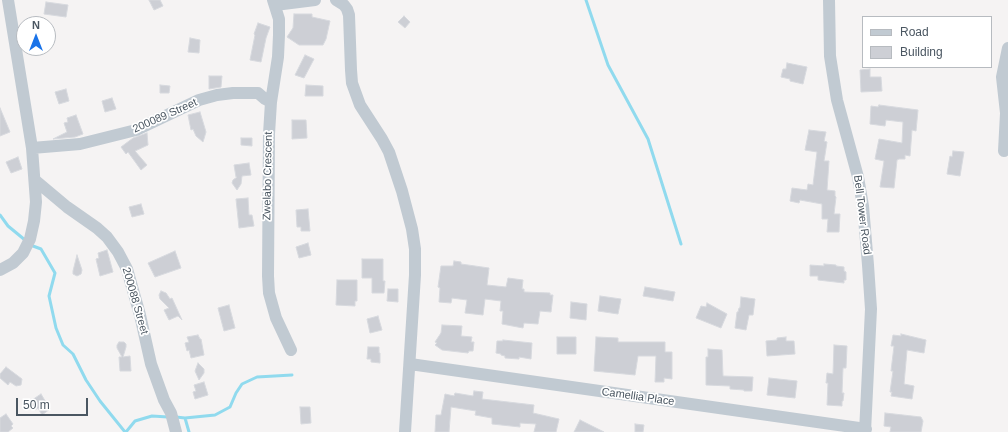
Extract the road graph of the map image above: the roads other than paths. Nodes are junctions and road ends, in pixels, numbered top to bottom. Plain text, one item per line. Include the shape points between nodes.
1 (8, 0) edge
2 (315, 0) edge
3 (336, 0) edge
4 (829, 0) edge
5 (274, 2) edge
6 (1008, 48) edge
7 (271, 102) junction
8 (32, 148) junction
9 (1004, 151) dead end
10 (36, 181) junction
11 (0, 270) edge
12 (291, 350) dead end
13 (410, 364) junction
14 (173, 422) edge
15 (865, 430) edge
16 (405, 432) edge

1 - 8 street
2 - 5 street
3 - 13 street via 344,5 349,15 352,83 360,105 389,152 412,229 415,275
4 - 15 street, Bell Tower Road via 830,56 837,100 858,177 867,258 871,310
5 - 7 street, Zwelabo Crescent via 279,35
6 - 9 street via 1002,77 1006,113
7 - 8 street, 200089 Street via 258,93 217,95 199,100 136,130 80,144
7 - 12 street, Zwelabo Crescent via 268,134 269,293 276,318
8 - 10 street
10 - 11 street via 36,202 30,239 23,253 13,263
10 - 14 street, 200088 Street via 97,228 118,252 127,269 151,364
13 - 15 street, Camellia Place
13 - 16 street

